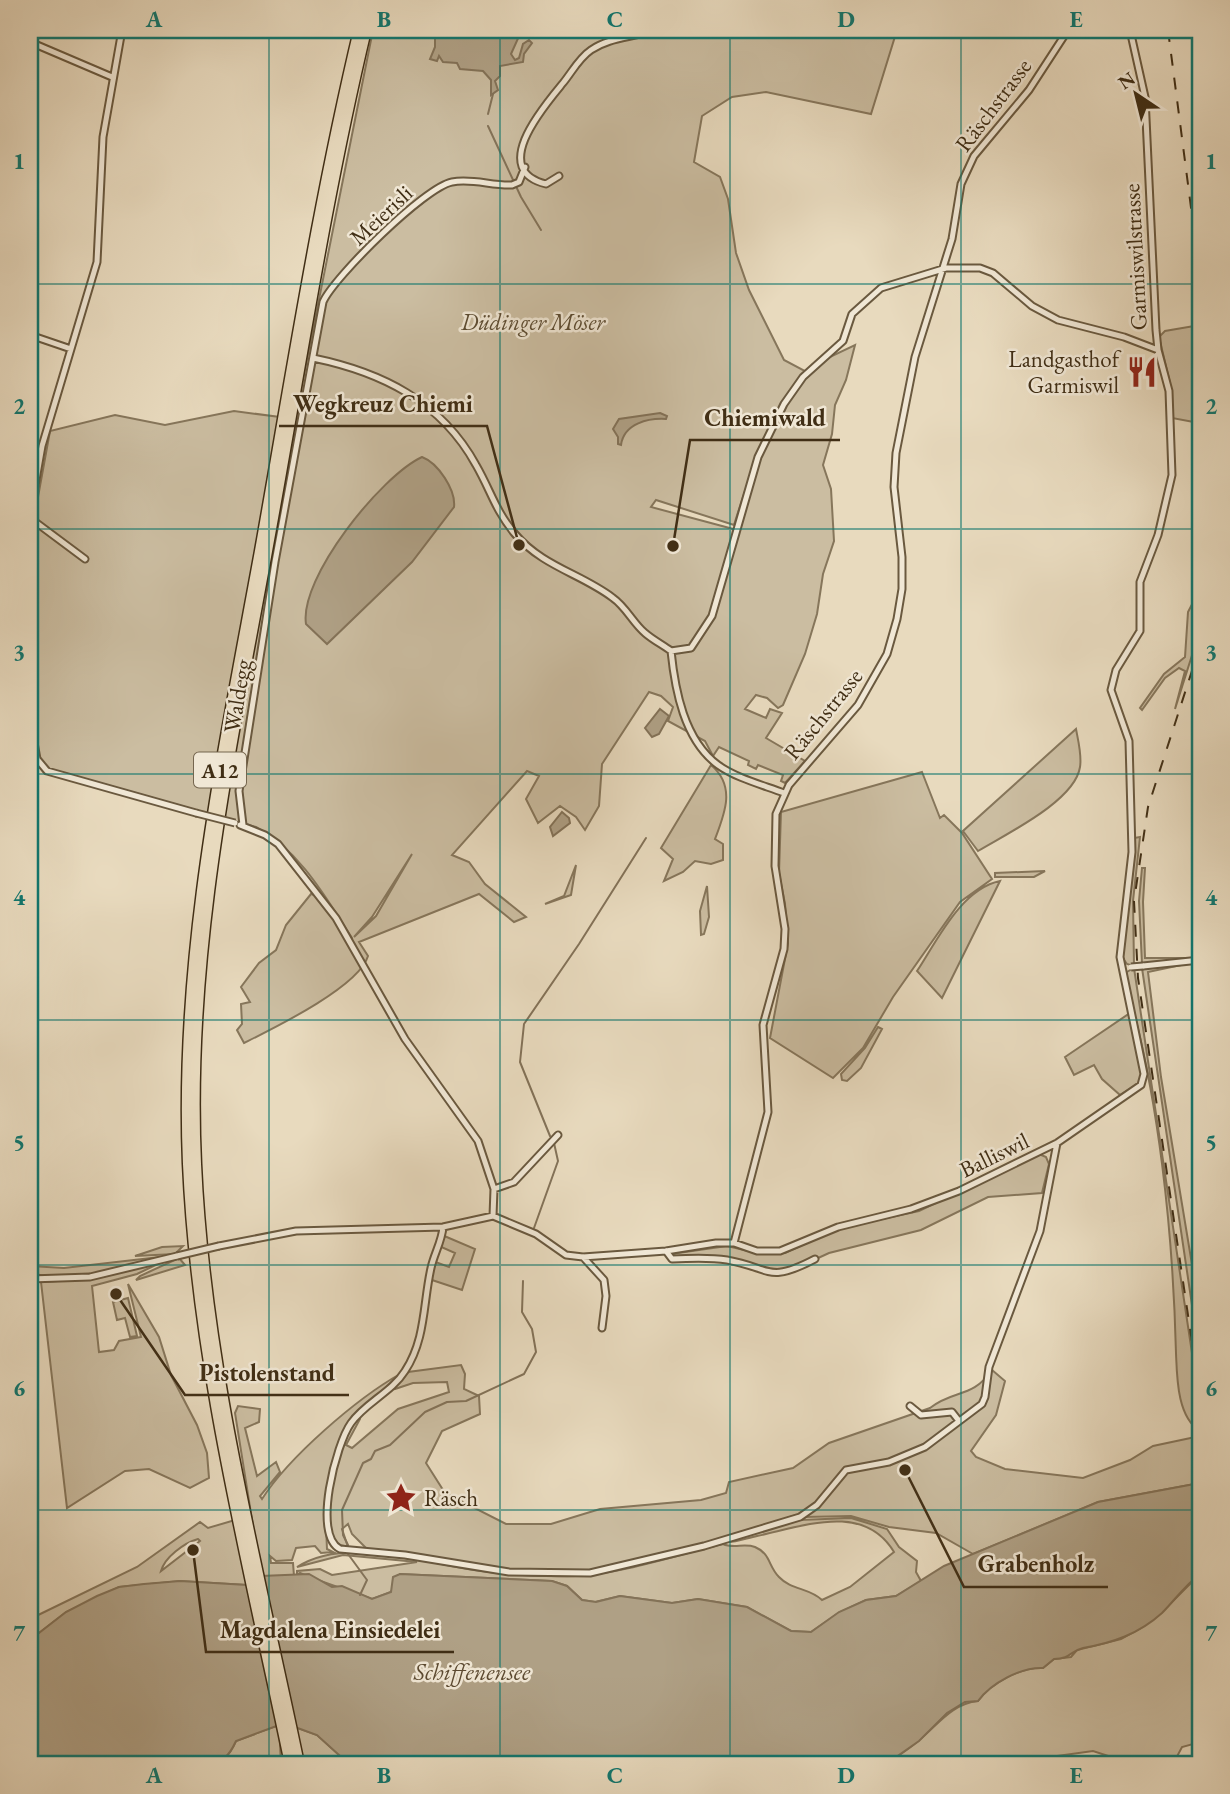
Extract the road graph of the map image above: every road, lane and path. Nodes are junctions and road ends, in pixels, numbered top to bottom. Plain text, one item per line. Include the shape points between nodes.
1 (121, 30) edge
2 (359, 30) edge
3 (366, 30) edge
4 (653, 30) edge
5 (1068, 30) edge
6 (1130, 30) edge
7 (30, 42) edge
8 (112, 76) junction
9 (525, 167) junction
10 (559, 176) dead end
11 (536, 181) junction
12 (519, 182) junction
13 (941, 269) junction
14 (30, 335) edge
15 (71, 349) junction
16 (1158, 350) junction
17 (313, 358) junction
18 (30, 515) edge
19 (85, 559) dead end
20 (671, 651) junction
21 (30, 720) edge
22 (783, 793) junction
23 (243, 825) junction
24 (1200, 960) edge
25 (1124, 970) junction
26 (558, 1135) dead end
27 (1057, 1143) junction
28 (1042, 1151) junction
29 (1052, 1161) junction
30 (495, 1189) junction
31 (493, 1216) junction
32 (443, 1227) junction
33 (734, 1243) junction
34 (666, 1251) junction
35 (583, 1257) junction
36 (815, 1259) dead end
37 (30, 1279) edge
38 (602, 1328) dead end
39 (910, 1406) dead end
40 (959, 1421) junction
41 (243, 1515) junction
42 (291, 1749) junction
43 (290, 1764) edge
44 (299, 1764) edge

1 - 8 street
2 - 41 highway, A12 via 321,212 222,757 192,968 187,1077 191,1217 205,1337
3 - 41 highway, A12 via 222,799 200,968 194,1115 201,1243
4 - 9 street via 609,41 582,58 523,139
5 - 13 street, Räschstrasse via 1029,90 968,166
6 - 16 street, Garmiswilstrasse via 1145,97
7 - 8 street
8 - 15 street via 103,137 97,262
9 - 11 street
9 - 12 street
10 - 11 street via 546,184
11 - 12 street
12 - 17 street, Meierisli via 512,186 453,182 416,203 328,292
13 - 16 street via 987,270 1020,298 1058,320
13 - 20 street via 892,284 864,301 852,314 843,341 803,376 758,457 707,626 691,648
13 - 22 street, Räschstrasse via 915,357 896,453 894,487 902,572 893,636 866,693
14 - 15 street
15 - 18 street via 42,446
16 - 25 street, Garmiswilstrasse via 1169,391 1170,486 1140,582 1140,631 1111,685 1129,744 1132,843 1121,942
17 - 20 street via 369,372 414,396 460,441 477,465 493,503 520,539 558,569 613,598 644,632
17 - 23 street, Waldegg via 239,791
18 - 19 street
20 - 22 street via 685,720 710,758 729,771
21 - 23 street, bridge via 35,754 47,771
22 - 33 street, Räschstrasse via 776,814 774,855 784,949 762,1037 768,1112
23 - 30 street via 278,844 336,918 405,1039 478,1140
24 - 25 street, bridge
25 - 27 street, Balliswil via 1143,1082
26 - 30 street via 514,1182
27 - 28 street, Balliswil
27 - 29 street
28 - 29 street
28 - 33 street, Balliswil via 926,1205 838,1227 780,1251 757,1251
29 - 40 street via 1040,1231 989,1367 985,1397
30 - 31 street
31 - 32 street
31 - 35 street via 536,1234 566,1255
32 - 37 street, bridge via 296,1231 90,1277
32 - 40 street via 414,1353 401,1377 348,1428 331,1479 327,1523 335,1547 486,1570 590,1573 793,1520 817,1505 846,1470 913,1453
33 - 34 street, Balliswil
34 - 35 street
34 - 36 street via 672,1259 724,1259 769,1273 789,1272
35 - 38 street via 604,1280
39 - 40 street via 921,1415 952,1412
41 - 42 highway, A12
42 - 43 highway, A12
42 - 44 highway, A12

